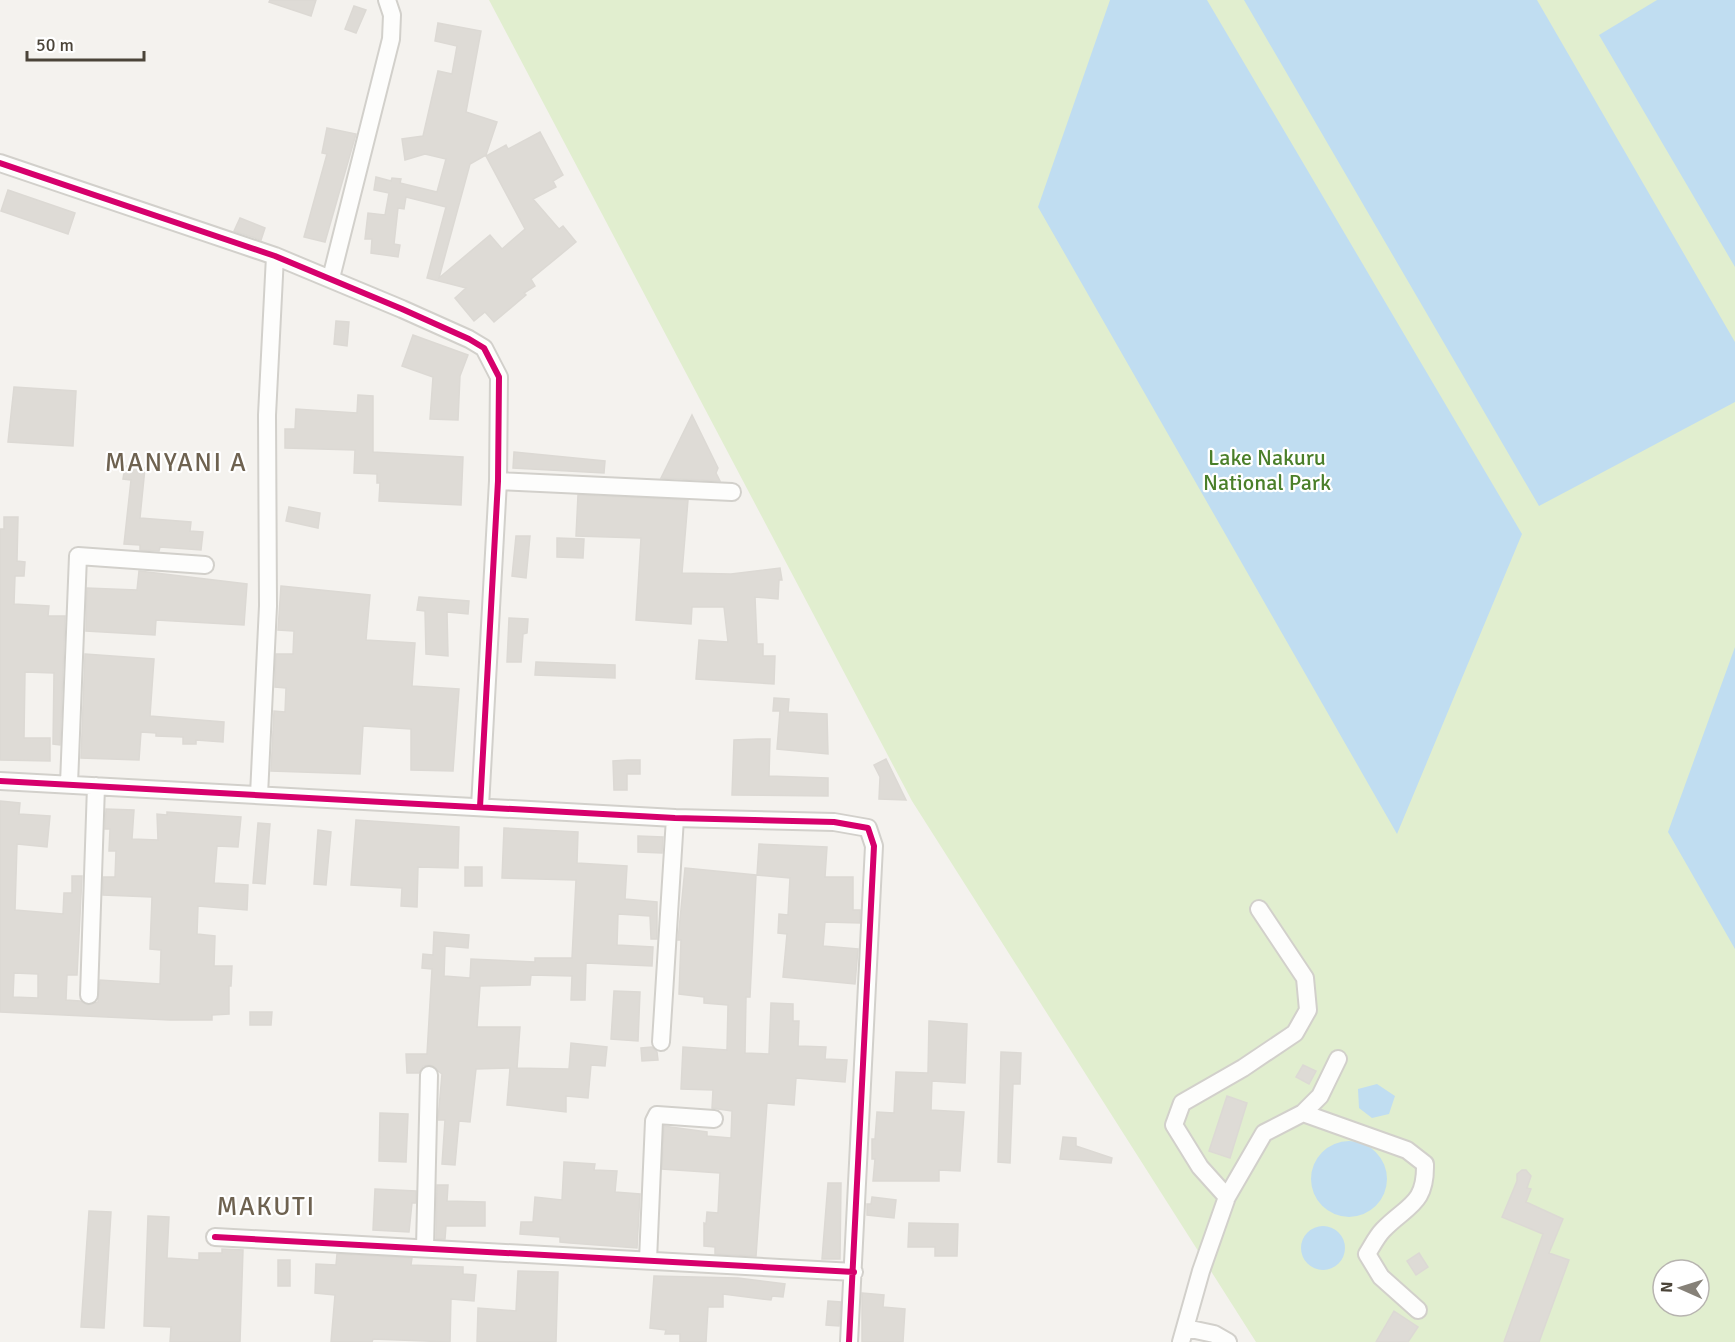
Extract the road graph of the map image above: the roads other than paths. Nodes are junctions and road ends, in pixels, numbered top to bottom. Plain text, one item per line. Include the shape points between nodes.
1 (387, 0) edge
2 (0, 163) edge
3 (275, 256) junction
4 (331, 278) junction
5 (498, 481) junction
6 (732, 492) dead end
7 (205, 565) dead end
8 (0, 781) edge
9 (69, 784) junction
10 (96, 786) junction
11 (259, 795) junction
12 (480, 807) junction
13 (675, 818) junction
14 (1259, 909) dead end
15 (89, 995) dead end
16 (661, 1042) dead end
17 (1338, 1059) dead end
18 (429, 1075) dead end
19 (1304, 1113) junction
20 (714, 1119) dead end
21 (1227, 1197) junction
22 (215, 1237) dead end
23 (425, 1248) junction
24 (648, 1260) junction
25 (854, 1272) junction
26 (1418, 1310) dead end
27 (1184, 1335) edge
28 (849, 1342) edge
29 (1228, 1342) edge

1 - 4 street via 392,15 391,39
2 - 3 street
3 - 4 street
3 - 11 street via 267,415 268,606
4 - 5 street via 484,348 499,377
5 - 6 street
5 - 12 street
7 - 9 street via 78,556
8 - 9 street
9 - 10 street
10 - 11 street
10 - 15 street
11 - 12 street
12 - 13 street
13 - 16 street
13 - 25 street via 834,822 868,828 874,846
14 - 21 street via 1305,978 1308,1010 1295,1033 1182,1103 1174,1125 1200,1167
17 - 19 street via 1320,1096
18 - 23 street
19 - 21 street via 1263,1133
19 - 26 street via 1407,1150 1425,1164 1426,1183 1412,1206 1383,1230 1367,1254 1381,1277
20 - 24 street via 657,1115 654,1121
21 - 27 street
22 - 23 street
23 - 24 street
24 - 25 street
25 - 28 street
27 - 29 street via 1214,1334

